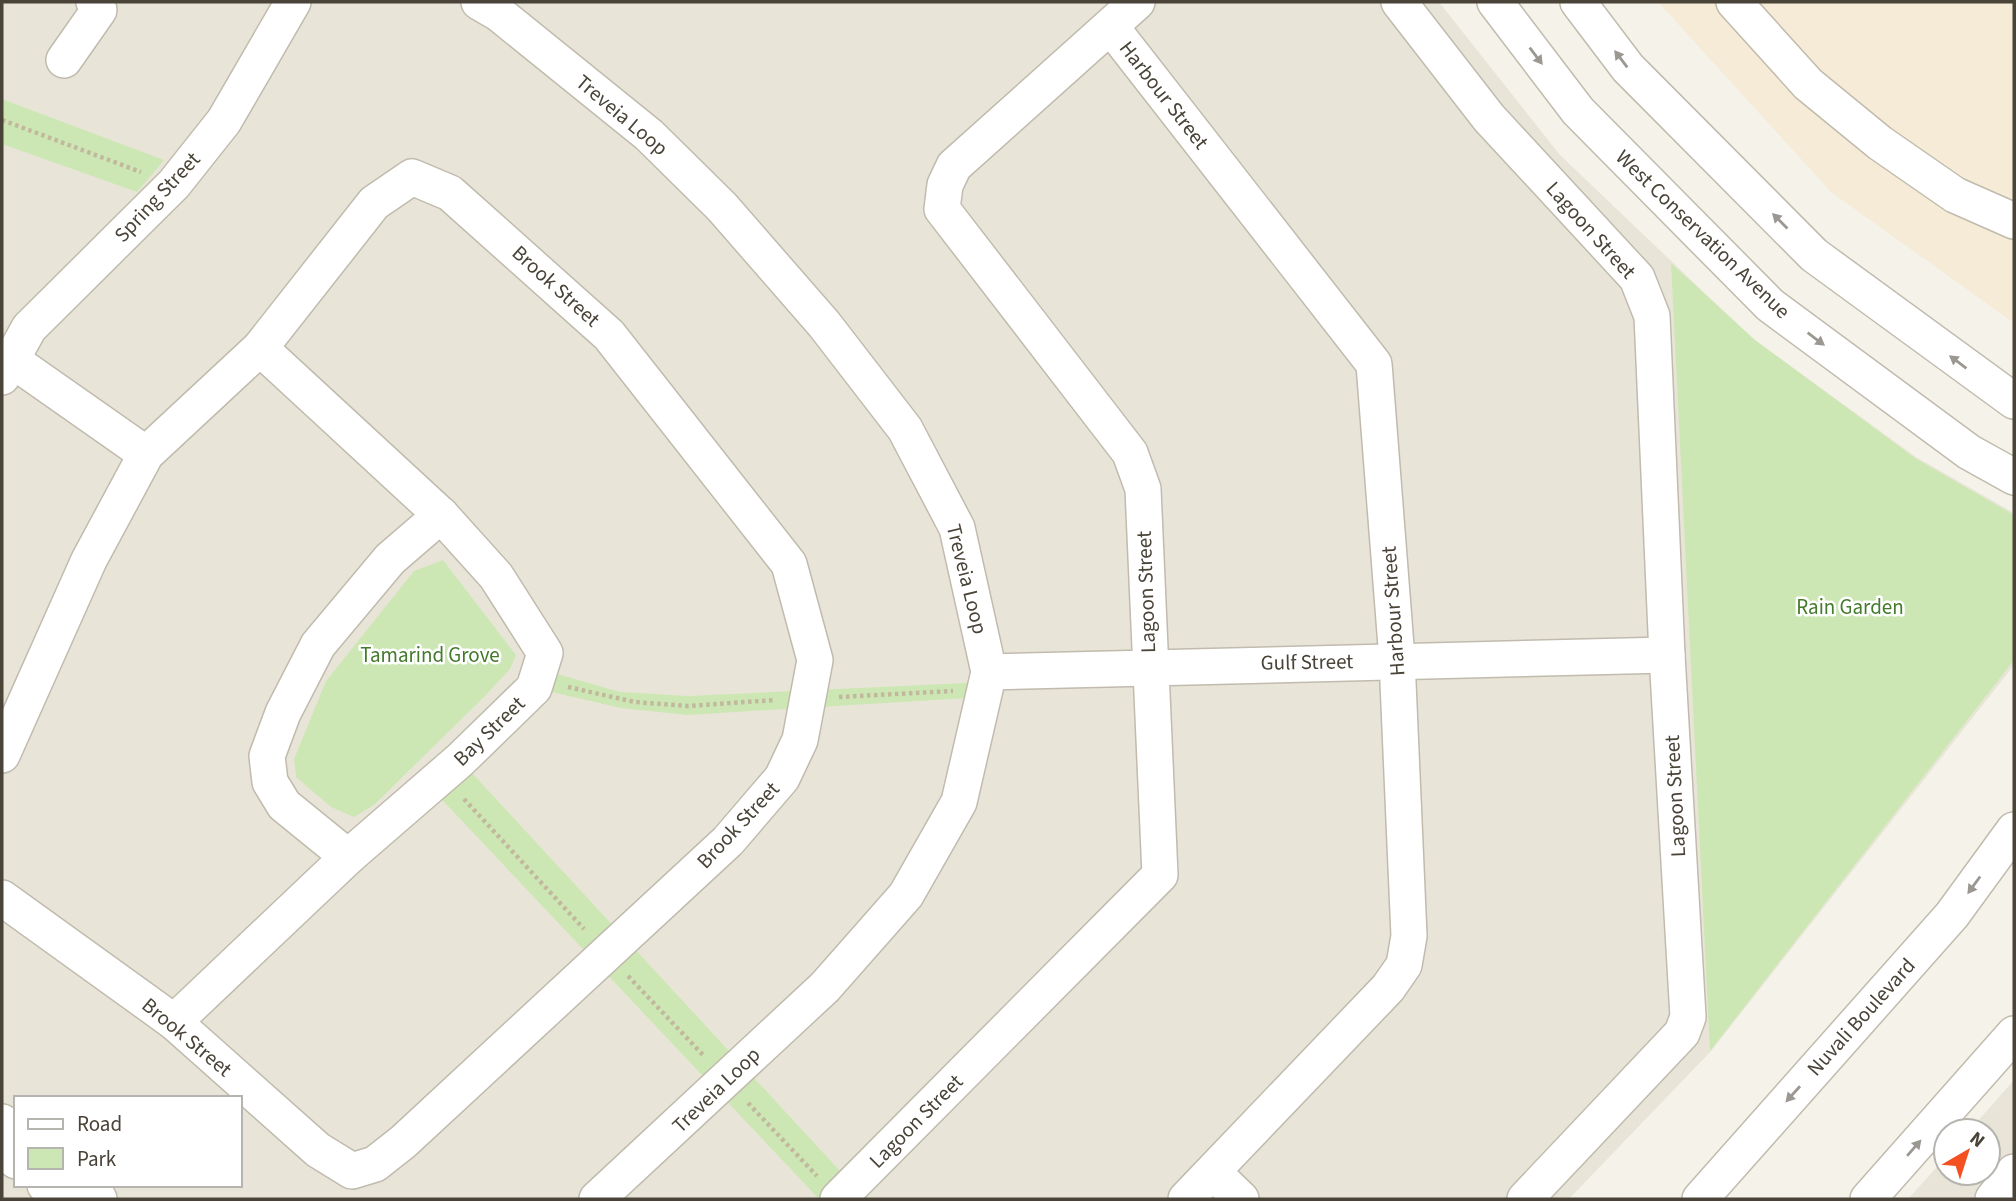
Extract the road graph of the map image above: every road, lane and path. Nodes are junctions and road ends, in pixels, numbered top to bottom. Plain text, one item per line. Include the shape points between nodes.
1 (94, 2) edge
2 (293, 2) edge
3 (479, 2) edge
4 (1138, 2) edge
5 (1399, 2) edge
6 (1495, 2) edge
7 (1578, 2) edge
8 (1734, 2) edge
9 (1111, 27) junction
10 (64, 60) dead end
11 (2, 120) edge
12 (174, 184) junction
13 (2014, 221) edge
14 (15, 323) edge
15 (260, 348) junction
16 (7, 369) edge
17 (2014, 401) edge
18 (146, 454) junction
19 (2014, 477) edge
20 (441, 515) junction
21 (1667, 655) junction
22 (1397, 659) junction
23 (1148, 666) junction
24 (538, 677) junction
25 (987, 680) junction
26 (808, 698) junction
27 (2, 755) edge
28 (442, 775) junction
29 (2014, 830) edge
30 (348, 857) junction
31 (2, 898) edge
32 (607, 954) junction
33 (174, 1022) junction
34 (2014, 1034) edge
35 (726, 1080) junction
36 (1213, 1172) junction
37 (2014, 1172) edge
38 (48, 1187) edge
39 (84, 1187) edge
40 (63, 1199) edge
41 (99, 1199) edge
42 (597, 1199) edge
43 (839, 1199) edge
44 (1186, 1199) edge
45 (1241, 1199) edge
46 (1525, 1199) edge
47 (1700, 1199) edge
48 (1868, 1199) edge
49 (1993, 1199) edge

1 - 10 street via 99,10
2 - 12 street, Spring Street via 224,121
3 - 25 street, Treveia Loop via 649,135 722,207 824,324 905,429 957,528
4 - 9 street, Lagoon Street
5 - 21 street, Lagoon Street via 1489,118 1637,278 1652,316
6 -> 19 street, West Conservation Avenue via 1578,111 1770,305 1969,453
17 -> 7 street via 1814,255 1628,68
8 - 13 street via 1808,84 1880,143 1955,195
9 - 22 street, Harbour Street via 1374,364
9 - 23 street, Lagoon Street via 954,166 945,185 942,209 1130,453 1143,489
11 - 12 path
12 - 14 street, Spring Street
14 - 16 street, Spring Street
15 - 18 street, Brook Street
15 - 20 street, Bay Street
15 - 26 street, Brook Street via 374,203 412,177 450,193 609,334 789,564 815,660
16 - 18 street
18 - 27 street, Brook Street via 89,560
20 - 24 street, Bay Street via 496,576 545,653
20 - 30 street via 390,559 318,645 267,755 270,782 285,805
21 - 22 street, Gulf Street
21 - 46 street, Lagoon Street via 1688,1017 1682,1033
22 - 23 street, Gulf Street
22 - 36 street, Harbour Street via 1409,936 1404,965 1388,988
23 - 25 street, Gulf Street
23 - 43 street, Lagoon Street via 1160,875
24 - 26 path via 635,702 687,706
24 - 28 street, Bay Street via 534,688
25 - 26 path
25 - 35 street, Treveia Loop via 959,802 905,895 825,987
26 - 32 street, Brook Street via 800,740 782,778 728,841
28 - 30 street, Bay Street
28 - 32 path
29 -> 47 street, Nuvali Boulevard via 1952,915
30 - 33 street, Bay Street
31 - 33 street, Brook Street
32 - 33 street, Brook Street via 403,1142 375,1164 352,1171 318,1150
32 - 35 path
48 -> 34 street
35 - 42 street, Treveia Loop
35 - 43 path
36 - 44 street, Harbour Street
36 - 45 street
37 - 49 street
38 - 40 street
39 - 41 street

